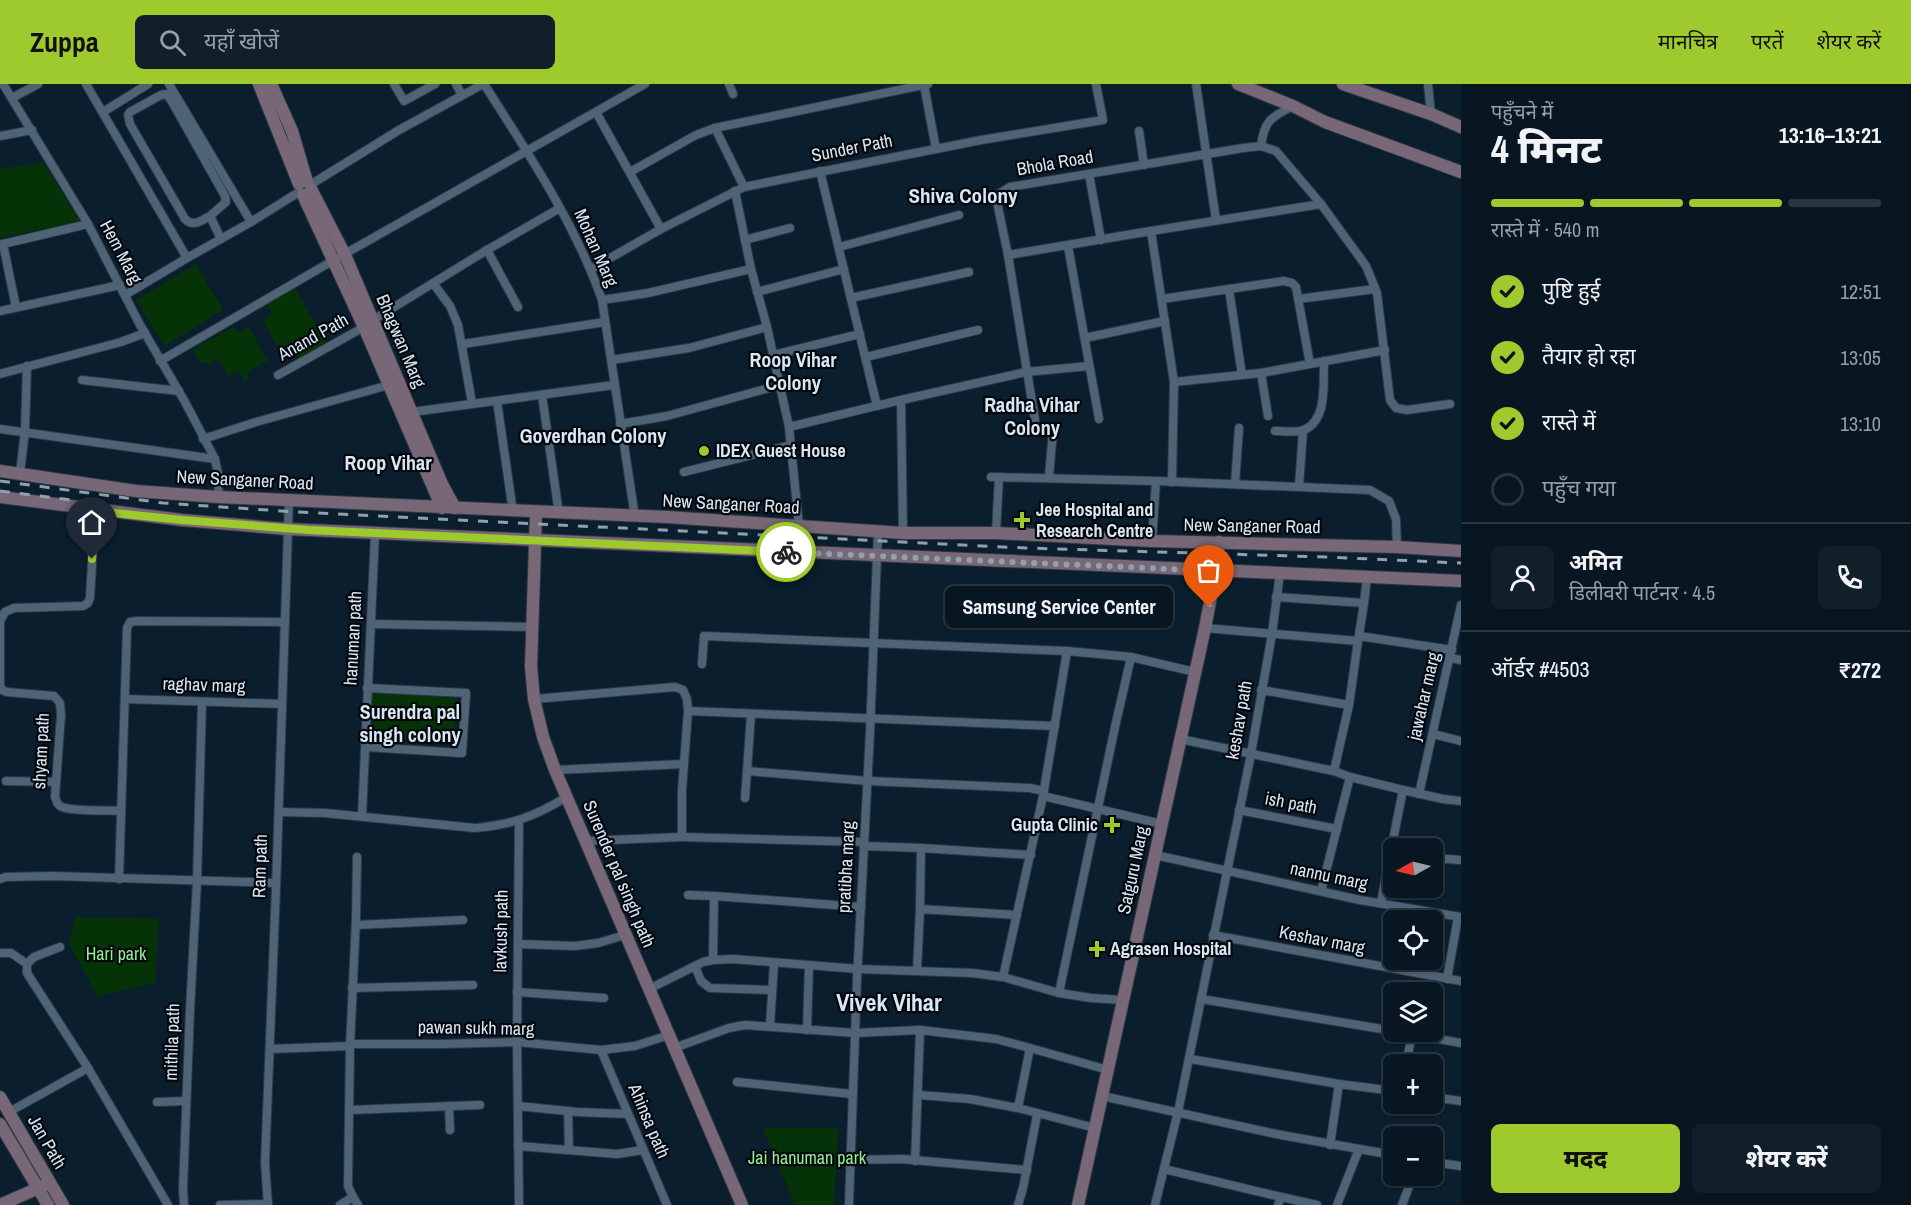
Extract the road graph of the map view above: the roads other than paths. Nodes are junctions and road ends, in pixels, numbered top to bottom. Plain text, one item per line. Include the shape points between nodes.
1 (3, 84) edge
2 (38, 84) edge
3 (86, 84) edge
4 (148, 84) edge
5 (170, 84) edge
6 (259, 84) edge
7 (271, 84) edge
8 (394, 84) edge
9 (435, 84) edge
10 (456, 84) edge
11 (483, 84) edge
12 (645, 84) edge
13 (729, 84) edge
14 (874, 84) edge
15 (926, 84) edge
16 (1096, 84) edge
17 (1196, 84) edge
18 (1238, 84) edge
19 (1343, 84) edge
20 (1428, 84) edge
21 (1358, 86) edge
22 (877, 93) junction
23 (733, 94) dead end
24 (462, 95) junction
25 (12, 98) junction
26 (1293, 106) junction
27 (103, 112) junction
28 (596, 112) junction
29 (1431, 114) junction
30 (1461, 127) edge
31 (715, 128) junction
32 (32, 130) junction
33 (1139, 131) dead end
34 (0, 136) edge
35 (1261, 146) junction
36 (936, 149) junction
37 (527, 152) junction
38 (1207, 155) junction
39 (1144, 165) junction
40 (820, 171) junction
41 (630, 172) junction
42 (1461, 172) edge
43 (1089, 174) junction
44 (744, 187) junction
45 (305, 188) junction
46 (735, 191) junction
47 (1321, 204) junction
48 (560, 208) junction
49 (959, 215) dead end
50 (210, 216) junction
51 (1216, 220) junction
52 (251, 222) junction
53 (88, 224) junction
54 (790, 228) dead end
55 (661, 229) junction
56 (1151, 231) junction
57 (221, 239) junction
58 (745, 240) junction
59 (1101, 240) junction
60 (2, 244) edge
61 (1068, 246) junction
62 (838, 247) junction
63 (487, 250) junction
64 (1008, 255) junction
65 (340, 257) junction
66 (187, 258) junction
67 (591, 269) junction
68 (751, 269) junction
69 (844, 269) junction
70 (969, 272) dead end
71 (433, 283) junction
72 (120, 285) junction
73 (1229, 289) junction
74 (1375, 289) junction
75 (757, 292) junction
76 (125, 294) junction
77 (852, 298) junction
78 (1162, 299) junction
79 (1298, 299) junction
80 (602, 300) junction
81 (518, 307) dead end
82 (16, 308) junction
83 (0, 311) edge
84 (1165, 321) junction
85 (605, 322) junction
86 (368, 323) junction
87 (766, 327) junction
88 (978, 330) dead end
89 (145, 333) junction
90 (860, 334) junction
91 (1084, 338) junction
92 (463, 344) junction
93 (1385, 350) junction
94 (773, 355) junction
95 (866, 357) junction
96 (611, 360) junction
97 (160, 361) junction
98 (1324, 361) junction
99 (1310, 364) junction
100 (27, 366) junction
101 (1089, 366) junction
102 (1026, 372) junction
103 (1261, 373) junction
104 (0, 374) edge
105 (278, 375) dead end
106 (1242, 375) junction
107 (82, 380) dead end
108 (1174, 382) junction
109 (614, 385) junction
110 (780, 385) junction
111 (389, 386) junction
112 (178, 391) junction
113 (542, 395) junction
114 (497, 400) junction
115 (901, 400) junction
116 (472, 403) junction
117 (1450, 404) dead end
118 (877, 406) junction
119 (412, 412) junction
120 (1268, 416) dead end
121 (1099, 419) dead end
122 (1035, 420) dead end
123 (620, 424) junction
124 (789, 427) junction
125 (1239, 428) dead end
126 (0, 429) edge
127 (1303, 430) junction
128 (25, 431) junction
129 (1053, 431) dead end
130 (1275, 431) dead end
131 (203, 439) junction
132 (791, 445) junction
133 (214, 459) junction
134 (0, 471) edge
135 (684, 472) dead end
136 (20, 473) junction
137 (1049, 477) junction
138 (1156, 481) junction
139 (1172, 482) junction
140 (1235, 484) junction
141 (1299, 486) junction
142 (0, 497) edge
143 (218, 497) junction
144 (289, 501) junction
145 (442, 508) junction
146 (455, 508) junction
147 (95, 511) junction
148 (513, 512) junction
149 (536, 513) junction
150 (559, 514) junction
151 (635, 517) junction
152 (799, 526) junction
153 (288, 529) junction
154 (878, 531) junction
155 (903, 532) junction
156 (996, 533) junction
157 (375, 534) junction
158 (535, 541) junction
159 (1152, 542) junction
160 (1219, 543) junction
161 (1397, 548) junction
162 (1461, 551) edge
163 (878, 556) junction
164 (1216, 571) junction
165 (1280, 573) junction
166 (1367, 577) junction
167 (1461, 581) edge
168 (1276, 597) junction
169 (1364, 603) junction
170 (1461, 605) edge
171 (285, 622) junction
172 (371, 624) junction
173 (533, 627) junction
174 (1205, 628) junction
175 (1272, 634) junction
176 (1358, 638) junction
177 (874, 643) junction
178 (1067, 651) junction
179 (1451, 654) junction
180 (1131, 657) junction
181 (1461, 660) edge
182 (702, 664) dead end
183 (1195, 672) junction
184 (367, 688) junction
185 (1262, 690) junction
186 (125, 699) junction
187 (534, 699) junction
188 (201, 702) junction
189 (282, 704) junction
190 (1349, 705) junction
191 (688, 711) junction
192 (751, 714) junction
193 (871, 718) junction
194 (1055, 726) junction
195 (1433, 734) junction
196 (1180, 739) junction
197 (1461, 741) edge
198 (366, 747) junction
199 (1251, 752) junction
200 (684, 764) junction
201 (555, 770) junction
202 (747, 771) junction
203 (1334, 771) junction
204 (1350, 777) junction
205 (6, 781) dead end
206 (867, 781) junction
207 (56, 782) junction
208 (1403, 790) junction
209 (1044, 794) junction
210 (1419, 794) junction
211 (566, 796) junction
212 (745, 798) dead end
213 (1461, 801) edge
214 (1097, 810) junction
215 (1239, 810) junction
216 (121, 811) junction
217 (279, 812) junction
218 (362, 816) junction
219 (519, 820) junction
220 (1162, 824) junction
221 (1337, 829) junction
222 (681, 837) junction
223 (1394, 838) edge
224 (585, 841) junction
225 (864, 844) junction
226 (921, 848) junction
227 (1031, 855) junction
228 (1155, 855) junction
229 (357, 857) dead end
230 (1443, 859) edge
231 (1461, 860) edge
232 (1226, 871) junction
233 (0, 879) edge
234 (119, 879) junction
235 (197, 881) junction
236 (276, 883) junction
237 (1321, 891) junction
238 (1383, 894) edge
239 (688, 895) dead end
240 (714, 896) junction
241 (1381, 903) junction
242 (861, 907) junction
243 (920, 909) junction
244 (1017, 915) junction
245 (1460, 917) edge
246 (463, 920) dead end
247 (356, 925) junction
248 (626, 935) junction
249 (1213, 935) junction
250 (518, 944) junction
251 (60, 948) dead end
252 (0, 952) edge
253 (713, 960) junction
254 (774, 963) junction
255 (27, 964) junction
256 (695, 966) junction
257 (809, 966) junction
258 (858, 969) junction
259 (917, 971) junction
260 (1003, 977) junction
261 (1447, 979) junction
262 (1461, 981) edge
263 (473, 985) dead end
264 (352, 988) junction
265 (649, 989) junction
266 (772, 990) junction
267 (517, 992) junction
268 (1059, 993) junction
269 (604, 998) dead end
270 (1201, 999) junction
271 (1123, 1000) junction
272 (770, 1026) junction
273 (1383, 1029) edge
274 (807, 1030) junction
275 (920, 1030) junction
276 (855, 1033) junction
277 (669, 1035) junction
278 (1443, 1039) edge
279 (517, 1042) junction
280 (1461, 1042) edge
281 (350, 1045) junction
282 (674, 1048) junction
283 (1030, 1048) junction
284 (270, 1049) junction
285 (601, 1050) junction
286 (1190, 1059) junction
287 (88, 1068) junction
288 (1108, 1070) junction
289 (737, 1082) dead end
290 (1338, 1084) junction
291 (1383, 1090) edge
292 (852, 1094) junction
293 (919, 1095) junction
294 (1102, 1096) junction
295 (0, 1097) edge
296 (1443, 1099) edge
297 (186, 1101) junction
298 (1461, 1101) edge
299 (157, 1102) dead end
300 (480, 1105) dead end
301 (449, 1106) junction
302 (518, 1106) junction
303 (1018, 1108) junction
304 (349, 1110) junction
305 (568, 1111) junction
306 (9, 1112) junction
307 (1179, 1113) junction
308 (628, 1114) junction
309 (1037, 1114) junction
310 (0, 1124) edge
311 (1095, 1128) junction
312 (450, 1130) dead end
313 (1329, 1145) junction
314 (518, 1146) junction
315 (1359, 1149) junction
316 (569, 1150) junction
317 (643, 1150) junction
318 (1383, 1153) edge
319 (850, 1160) junction
320 (915, 1161) junction
321 (1443, 1164) edge
322 (1461, 1166) edge
323 (1164, 1169) junction
324 (1027, 1170) junction
325 (50, 1183) junction
326 (1409, 1186) edge
327 (38, 1188) junction
328 (356, 1201) edge
329 (1279, 1201) edge
330 (0, 1205) edge
331 (48, 1205) edge
332 (63, 1205) edge
333 (168, 1205) edge
334 (184, 1205) edge
335 (220, 1205) edge
336 (268, 1205) edge
337 (340, 1205) edge
338 (519, 1205) edge
339 (667, 1205) edge
340 (742, 1205) edge
341 (849, 1205) edge
342 (1018, 1205) edge
343 (1078, 1205) edge
344 (1155, 1205) edge
345 (1317, 1205) edge
346 (1337, 1205) edge
347 (1402, 1205) edge

1 - 25 street, Hem Marg
2 - 25 street
3 - 27 street
4 - 27 street
5 - 52 street
6 - 45 main road, Bhagwan Marg
7 - 45 main road, Bhagwan Marg via 292,131
8 - 9 street via 404,101
10 - 24 street
11 - 24 street
11 - 37 street, Mohan Marg
12 - 28 street
13 - 23 street
14 - 22 street
15 - 22 street
15 - 36 street
16 - 36 street, Sunder Path via 1103,120
17 - 38 street
18 - 26 main road
19 - 21 main road
20 - 29 street
21 - 29 main road
22 - 31 street
24 - 45 street
25 - 32 street, Hem Marg
26 - 35 street via 1268,121
26 - 42 main road via 1325,122
27 - 66 street
28 - 37 street
28 - 41 street
29 - 30 main road
31 - 41 street
31 - 44 street
32 - 34 street
32 - 53 street, Hem Marg
33 - 39 street
35 - 38 street, Bhola Road
35 - 47 street via 1276,151
36 - 40 street, Sunder Path
37 - 48 street, Mohan Marg
37 - 65 street
38 - 39 street, Bhola Road
38 - 51 street
39 - 43 street, Bhola Road
40 - 44 street, Sunder Path
40 - 62 street
41 - 55 street
43 - 59 street
43 - 64 street, Bhola Road via 1010,187 1000,193 997,202
44 - 46 street, Sunder Path
45 - 52 street
45 - 65 main road, Bhagwan Marg
46 - 55 street, Sunder Path
46 - 58 street
47 - 51 street
47 - 74 street via 1366,266
48 - 63 street, Anand Path
48 - 67 street, Mohan Marg
49 - 62 street
50 - 50 street via 193,224 185,219 130,124 130,112 161,94 171,100 225,196 224,205
50 - 57 street
51 - 56 street
52 - 57 street
53 - 60 street
53 - 72 street, Hem Marg
54 - 58 street
55 - 67 street, Sunder Path
56 - 59 street
56 - 78 street
57 - 66 street
58 - 68 street
59 - 61 street
60 - 82 street
61 - 64 street
61 - 91 street
62 - 69 street
63 - 71 street, Anand Path
63 - 81 street
64 - 102 street, Bhola Road
65 - 86 main road, Bhagwan Marg
65 - 97 street
66 - 76 street
67 - 80 street, Mohan Marg
68 - 75 street
68 - 80 street
69 - 75 street
69 - 77 street
70 - 77 street
71 - 86 street, Anand Path
71 - 92 street via 450,306
72 - 76 street, Hem Marg
72 - 82 street
73 - 78 street
73 - 79 street via 1292,282
73 - 106 street
74 - 79 street
74 - 93 street
75 - 87 street
76 - 89 street, Hem Marg
77 - 90 street
78 - 84 street
79 - 99 street
80 - 85 street, Mohan Marg
82 - 83 street
84 - 91 street
84 - 108 street
85 - 92 street
85 - 96 street, Mohan Marg
86 - 105 street, Anand Path
86 - 111 main road, Bhagwan Marg
86 - 119 main road, Bhagwan Marg
87 - 94 street
87 - 96 street via 689,348
88 - 95 street
89 - 97 street, Hem Marg
89 - 100 street
90 - 94 street
90 - 95 street
91 - 101 street
92 - 116 street
93 - 98 street
93 - 117 street via 1390,400 1396,408
94 - 110 street
95 - 118 street
96 - 109 street, Mohan Marg
97 - 112 street, Hem Marg
98 - 99 street
98 - 127 street via 1322,404 1316,420
99 - 103 street
100 - 104 street
100 - 128 street
101 - 102 street
101 - 121 street
102 - 115 street
102 - 122 street, Bhola Road
103 - 106 street
103 - 120 street
106 - 108 street
107 - 112 street
108 - 139 street
109 - 113 street
109 - 123 street, Mohan Marg
110 - 123 street via 667,416
110 - 124 street
111 - 131 street
111 - 145 main road, Bhagwan Marg
112 - 131 street, Hem Marg
113 - 114 street
113 - 150 street
114 - 116 street
114 - 148 street
115 - 118 street
115 - 155 street
116 - 119 street
118 - 124 street
119 - 146 main road, Bhagwan Marg
123 - 151 street, Mohan Marg
124 - 132 street
125 - 140 street
126 - 128 street
127 - 130 street
127 - 141 street
128 - 133 street
128 - 136 street
129 - 137 street
131 - 133 street, Hem Marg
132 - 135 street
132 - 152 street
133 - 143 street, Hem Marg
134 - 136 main road, New Sanganer Road
136 - 143 main road, New Sanganer Road via 136,491
137 - 138 street
137 - 156 street via 995,477
138 - 139 street
138 - 159 street
139 - 140 street
140 - 141 street
141 - 161 street via 1370,490 1389,501 1396,519
142 - 147 main road
143 - 144 main road, New Sanganer Road
144 - 145 main road, New Sanganer Road
144 - 153 street, Ram path
145 - 146 main road, New Sanganer Road
146 - 148 main road, New Sanganer Road
147 - 153 main road
147 - 207 street, shyam path via 88,603 14,608 4,612 0,621 2,690 54,696 60,703
148 - 149 main road, New Sanganer Road
149 - 150 main road, New Sanganer Road
149 - 158 main road, Surender pal singh path
150 - 151 main road, New Sanganer Road
151 - 152 main road, New Sanganer Road
152 - 154 main road, New Sanganer Road
153 - 157 main road
153 - 171 street, Ram path
154 - 155 main road, New Sanganer Road
154 - 163 street, pratibha marg
155 - 156 main road, New Sanganer Road
156 - 159 main road, New Sanganer Road
157 - 158 main road
157 - 172 street, hanuman path
158 - 163 main road
158 - 173 main road, Surender pal singh path
159 - 160 main road, New Sanganer Road
160 - 161 main road, New Sanganer Road
160 - 164 main road, Satguru Marg
161 - 162 main road, New Sanganer Road
163 - 164 main road
163 - 177 street, pratibha marg
164 - 165 main road
164 - 174 main road, Satguru Marg
165 - 166 main road
165 - 168 street, keshav path
166 - 167 main road
166 - 169 street
168 - 169 street
168 - 175 street, keshav path
169 - 176 street
170 - 179 street, jawahar marg
171 - 186 street via 130,622
171 - 189 street, Ram path
172 - 173 street
172 - 184 street, hanuman path
173 - 187 main road, Surender pal singh path
174 - 175 street
174 - 183 main road, Satguru Marg
175 - 176 street
175 - 185 street, keshav path
176 - 179 street
176 - 190 street
177 - 178 street
177 - 182 street via 704,636
177 - 193 street, pratibha marg
178 - 180 street
178 - 194 street
179 - 181 street
179 - 195 street, jawahar marg
180 - 183 street
180 - 214 street
183 - 196 main road, Satguru Marg
184 - 198 street, hanuman path
184 - 198 street via 466,693 462,753
185 - 190 street
185 - 199 street, keshav path
186 - 188 street, raghav marg
186 - 216 street
187 - 191 street via 675,687 687,699
187 - 201 main road, Surender pal singh path
188 - 189 street, raghav marg
188 - 235 street, mithila path
189 - 217 street, Ram path
190 - 203 street
191 - 192 street
191 - 200 street
192 - 193 street
192 - 202 street
193 - 194 street
193 - 206 street, pratibha marg
194 - 209 street
195 - 197 street
195 - 210 street, jawahar marg
196 - 199 street
196 - 220 main road, Satguru Marg
198 - 218 street, hanuman path
199 - 203 street
199 - 215 street, keshav path
200 - 201 street
200 - 222 street
201 - 211 main road, Surender pal singh path
202 - 206 street
202 - 212 street
203 - 204 street
204 - 208 street
204 - 221 street
205 - 207 street
206 - 209 street via 1030,788
206 - 225 street, pratibha marg
207 - 216 street, shyam path via 55,797 61,807
208 - 210 street
208 - 223 street
209 - 214 street
209 - 227 street
210 - 213 street
211 - 219 street
211 - 224 main road, Surender pal singh path
214 - 220 street
214 - 268 street
215 - 221 street, ish path
215 - 232 street, keshav path
216 - 234 street
217 - 218 street
217 - 236 street, Ram path
218 - 219 street via 475,828
219 - 250 street, lavkush path
220 - 228 main road, Satguru Marg
221 - 237 street
222 - 224 street
222 - 225 street
224 - 248 main road, Surender pal singh path
225 - 226 street
225 - 242 street, pratibha marg
226 - 227 street
226 - 243 street
227 - 244 street
228 - 232 street, nannu marg
228 - 271 main road, Satguru Marg
229 - 247 street
230 - 231 street
232 - 237 street, nannu marg
232 - 249 street, keshav path
233 - 234 street
234 - 235 street
235 - 236 street
235 - 297 street, mithila path
236 - 284 street, Ram path
237 - 241 street, nannu marg
238 - 241 street
239 - 240 street
240 - 242 street
240 - 253 street
241 - 245 street, nannu marg
242 - 258 street, pratibha marg
243 - 244 street
243 - 259 street
244 - 260 street
245 - 261 street
246 - 247 street
247 - 264 street
248 - 250 street via 575,946
248 - 265 main road, Surender pal singh path
249 - 261 street, Keshav marg
249 - 270 street, keshav path
250 - 267 street, lavkush path
251 - 255 street via 34,957
252 - 255 street via 11,953
253 - 254 street
253 - 256 street
254 - 257 street
254 - 266 street
255 - 287 street via 27,973
256 - 265 street
256 - 266 street via 700,981 710,988
257 - 258 street
257 - 274 street
258 - 259 street
258 - 276 street, pratibha marg
259 - 260 street
260 - 268 street
261 - 262 street, Keshav marg
263 - 264 street
264 - 281 street
265 - 277 main road, Surender pal singh path
266 - 272 street
267 - 269 street
267 - 279 street, lavkush path
268 - 271 street
270 - 273 street
270 - 286 street, keshav path
271 - 288 main road, Satguru Marg
272 - 274 street
272 - 282 street via 729,1028
274 - 276 street
275 - 276 street
275 - 283 street via 996,1039
275 - 293 street
276 - 292 street, pratibha marg
277 - 282 main road, Surender pal singh path
277 - 285 street, pawan sukh marg via 635,1046
278 - 280 street
279 - 281 street, pawan sukh marg
279 - 285 street, pawan sukh marg
279 - 302 street, lavkush path
281 - 284 street, pawan sukh marg
281 - 304 street
282 - 340 main road, Surender pal singh path
283 - 288 street
283 - 303 street
284 - 336 street, Ram path via 265,1163
285 - 308 street, Ahinsa path
286 - 290 street
286 - 307 street, keshav path
287 - 306 street
287 - 333 street
288 - 294 main road, Satguru Marg
289 - 292 street
290 - 291 street
290 - 313 street
292 - 319 street, pratibha marg
293 - 303 street
293 - 320 street
294 - 307 street
294 - 311 main road, Satguru Marg
295 - 306 main road, Jan Path
296 - 298 street
297 - 299 street
297 - 334 street, mithila path
300 - 301 street
301 - 304 street
301 - 312 street
302 - 305 street
302 - 314 street, lavkush path
303 - 309 street
304 - 328 street via 348,1186
305 - 308 street
305 - 316 street
306 - 325 main road, Jan Path
307 - 313 street
307 - 323 street, keshav path
308 - 317 street, Ahinsa path
309 - 311 street
309 - 324 street
310 - 327 main road, Jan Path
311 - 343 main road, Satguru Marg
313 - 315 street
314 - 316 street
314 - 338 street, lavkush path
315 - 318 street
315 - 346 street
316 - 317 street via 617,1154
317 - 339 street, Ahinsa path
319 - 320 street
319 - 341 street, pratibha marg
320 - 324 street
321 - 322 street
323 - 329 street
323 - 344 street, keshav path
324 - 342 street
325 - 327 main road
325 - 332 main road, Jan Path
326 - 347 street
327 - 330 main road
327 - 331 main road, Jan Path
328 - 337 street
329 - 345 street
335 - 336 street

